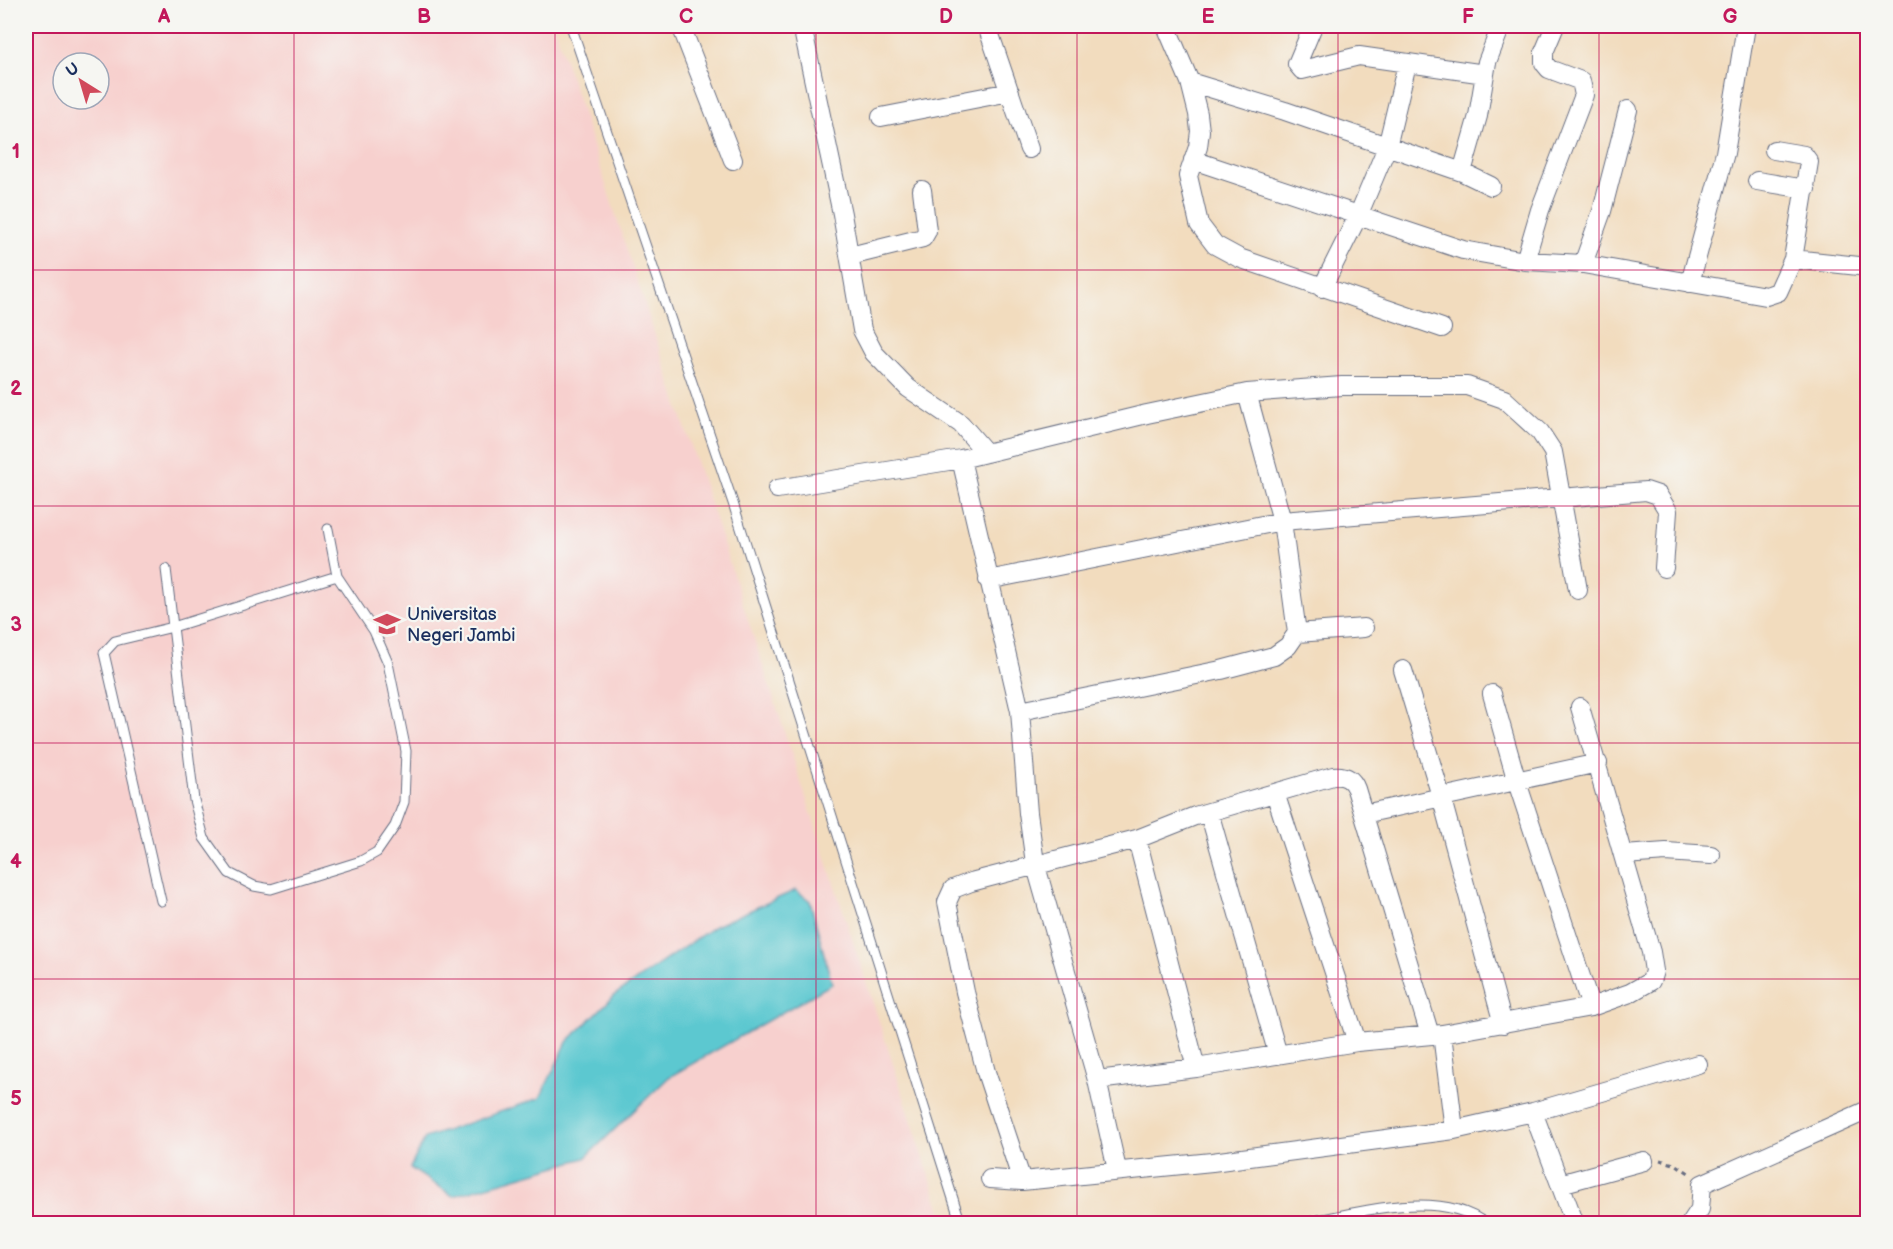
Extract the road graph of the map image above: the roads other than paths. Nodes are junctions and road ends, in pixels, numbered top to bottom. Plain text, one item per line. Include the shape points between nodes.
1 (571, 26) edge
2 (681, 26) edge
3 (802, 26) edge
4 (987, 26) edge
5 (1166, 26) edge
6 (1313, 26) edge
7 (1501, 26) edge
8 (1554, 26) edge
9 (1746, 26) edge
10 (1407, 64) junction
11 (1485, 74) junction
12 (1190, 82) junction
13 (1010, 92) junction
14 (1628, 110) dead end
15 (881, 117) dead end
16 (1387, 147) junction
17 (1029, 149) dead end
18 (1774, 150) dead end
19 (733, 160) dead end
20 (1193, 160) junction
21 (1462, 172) junction
22 (1757, 181) dead end
23 (1491, 186) dead end
24 (1806, 189) junction
25 (922, 190) dead end
26 (1358, 216) junction
27 (850, 256) junction
28 (1793, 259) junction
29 (1525, 261) junction
30 (1584, 264) junction
31 (1868, 267) edge
32 (1690, 283) junction
33 (1322, 288) junction
34 (1442, 327) dead end
35 (1247, 393) junction
36 (986, 453) junction
37 (961, 459) junction
38 (777, 489) dead end
39 (1561, 499) junction
40 (1282, 521) junction
41 (328, 529) dead end
42 (1664, 568) dead end
43 (165, 569) dead end
44 (337, 576) junction
45 (988, 580) junction
46 (1578, 590) dead end
47 (173, 627) junction
48 (1364, 628) dead end
49 (1297, 633) junction
50 (1403, 670) dead end
51 (1492, 694) dead end
52 (1580, 707) dead end
53 (1020, 711) junction
54 (1598, 763) junction
55 (1517, 782) junction
56 (1275, 793) junction
57 (1441, 796) junction
58 (1209, 812) junction
59 (1364, 814) junction
60 (1137, 839) junction
61 (1624, 855) junction
62 (1711, 855) dead end
63 (1035, 863) junction
64 (161, 901) dead end
65 (1591, 1007) junction
66 (1503, 1024) junction
67 (1436, 1035) junction
68 (1357, 1042) junction
69 (1278, 1055) junction
70 (1698, 1064) dead end
71 (1196, 1068) junction
72 (1097, 1080) junction
73 (1868, 1110) edge
74 (1533, 1112) junction
75 (1455, 1130) junction
76 (1644, 1161) road end
77 (1117, 1170) junction
78 (990, 1179) dead end
79 (1022, 1181) junction
80 (1560, 1184) junction
81 (961, 1224) edge
82 (1299, 1224) edge
83 (1486, 1224) edge
84 (1575, 1224) edge
85 (1689, 1224) edge

1 - 81 lane via 733,503
2 - 19 street
3 - 27 street
4 - 13 street
5 - 12 street
6 - 10 street via 1297,64 1301,70 1359,57
7 - 11 street
8 - 29 street via 1543,54 1544,63 1549,69 1581,81 1584,94
9 - 32 street via 1725,153
10 - 11 street
10 - 16 street
11 - 21 street
12 - 16 street
12 - 20 street via 1200,131
13 - 15 street
13 - 17 street
14 - 30 street
16 - 21 street
16 - 26 street
18 - 24 street via 1807,156
20 - 26 street
20 - 33 street via 1188,176 1190,194 1199,224 1215,245 1239,258
21 - 23 street
22 - 24 street
24 - 28 street
25 - 27 street via 927,231 922,238
26 - 29 street via 1463,250
26 - 33 street
27 - 36 street via 862,330 870,347 909,388 961,424
28 - 31 street
28 - 32 street via 1778,292 1771,296
29 - 30 street
30 - 32 street
33 - 34 street
35 - 36 street
35 - 39 street via 1438,384 1487,391 1516,409 1548,443 1556,460
35 - 40 street
36 - 37 street
37 - 38 street
37 - 45 street
39 - 40 street
39 - 42 street via 1637,490 1658,495 1668,511
39 - 46 street
40 - 45 street
40 - 49 street
41 - 44 lane
43 - 47 lane
44 - 47 lane
44 - 47 lane via 374,631 388,663 406,751 404,802 386,842 361,861 328,872 271,888 254,886 238,878 214,855 204,837 194,800
45 - 53 street
47 - 64 lane via 115,641 104,653
48 - 49 street
49 - 53 street via 1274,656
50 - 57 street
51 - 55 street
52 - 54 street
53 - 63 street
54 - 55 street
54 - 61 street
55 - 57 street
55 - 65 street
56 - 58 street
56 - 59 street via 1344,776 1354,785
56 - 68 street
57 - 59 street
57 - 66 street
58 - 60 street
58 - 69 street
59 - 67 street
60 - 63 street
60 - 71 street
61 - 62 street
61 - 65 street via 1654,974 1638,990
63 - 72 street
63 - 79 street via 960,886 947,898 986,1072
65 - 66 street
66 - 67 street
67 - 68 street
67 - 75 street
68 - 69 street
69 - 71 street
70 - 74 street
71 - 72 street
72 - 77 street
73 - 85 street via 1702,1184 1700,1209
74 - 75 street
74 - 80 street
75 - 77 street via 1212,1162
76 - 80 street
77 - 79 street
78 - 79 street
80 - 84 street
82 - 83 lane via 1377,1210 1436,1205 1465,1210

